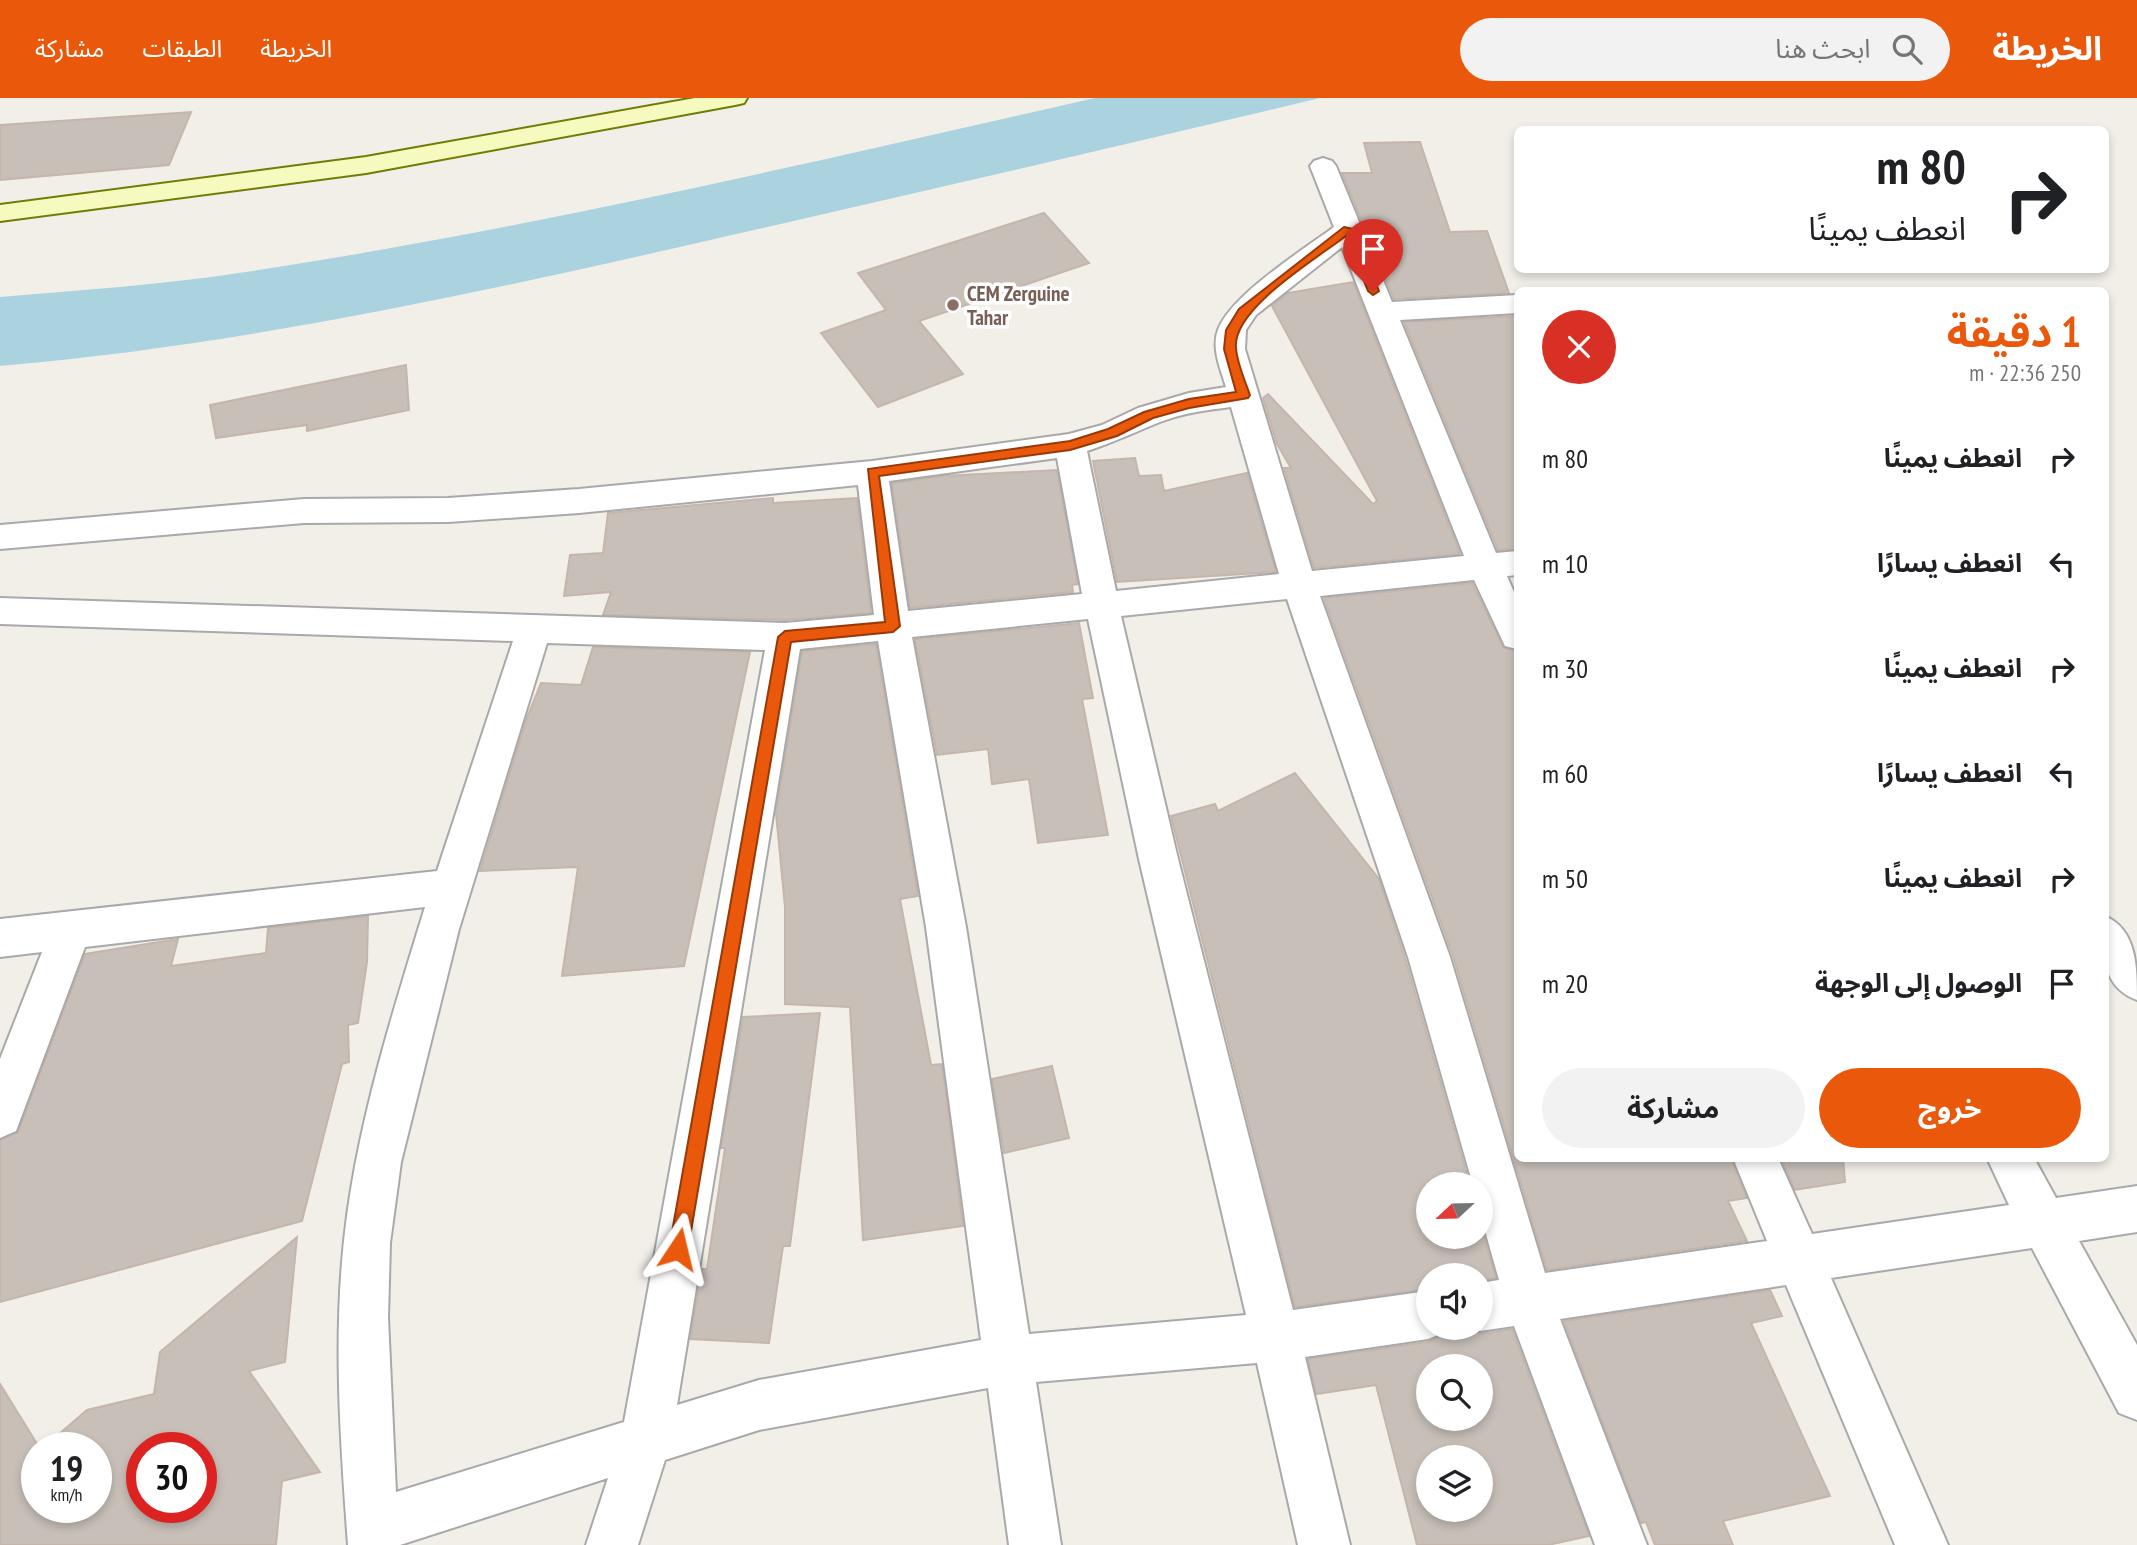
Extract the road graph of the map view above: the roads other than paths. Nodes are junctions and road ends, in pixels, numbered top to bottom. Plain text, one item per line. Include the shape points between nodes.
1 (735, 98) edge
2 (1323, 166) dead end
3 (0, 213) edge
4 (1348, 229) junction
5 (1514, 304) edge
6 (1382, 312) junction
7 (1243, 395) junction
8 (1070, 445) junction
9 (872, 472) junction
10 (0, 537) edge
11 (1501, 565) edge
12 (1299, 585) junction
13 (1100, 606) junction
14 (0, 611) edge
15 (1514, 623) edge
16 (893, 626) junction
17 (534, 630) junction
18 (785, 637) junction
19 (449, 887) junction
20 (70, 932) junction
21 (0, 938) edge
22 (2109, 940) edge
23 (2137, 981) edge
24 (0, 1116) edge
25 (1757, 1162) edge
26 (2011, 1162) edge
27 (2137, 1209) edge
28 (2044, 1225) junction
29 (1800, 1260) junction
30 (1529, 1300) junction
31 (1493, 1305) edge
32 (1416, 1317) edge
33 (1277, 1337) junction
34 (1009, 1360) junction
35 (2137, 1395) edge
36 (646, 1440) junction
37 (373, 1536) edge
38 (612, 1545) edge
39 (1035, 1545) edge
40 (1324, 1545) edge
41 (1621, 1545) edge
42 (1922, 1545) edge

1 - 3 main road via 366,165
2 - 4 street
4 - 6 street
4 - 7 street via 1245,309 1232,330 1230,349
5 - 6 street
6 - 11 street
7 - 8 street via 1189,403
7 - 12 street
8 - 9 street
8 - 13 street
9 - 10 street via 579,501 448,510 304,511
9 - 16 street
11 - 12 street
11 - 15 street
12 - 13 street
12 - 30 street via 1429,957
13 - 16 street
13 - 33 street
14 - 17 street
16 - 18 street
16 - 34 street via 946,927
17 - 18 street
17 - 19 street
18 - 36 street
19 - 20 street
19 - 37 street via 375,1176 363,1334
20 - 21 street
20 - 24 street
22 - 23 street
25 - 29 street
26 - 28 street
27 - 28 street
28 - 29 street
28 - 35 street
29 - 30 street
29 - 42 street
30 - 31 street
30 - 41 street
32 - 33 street
33 - 34 street
33 - 40 street
34 - 36 street via 758,1405
34 - 39 street
36 - 37 street
36 - 38 street

